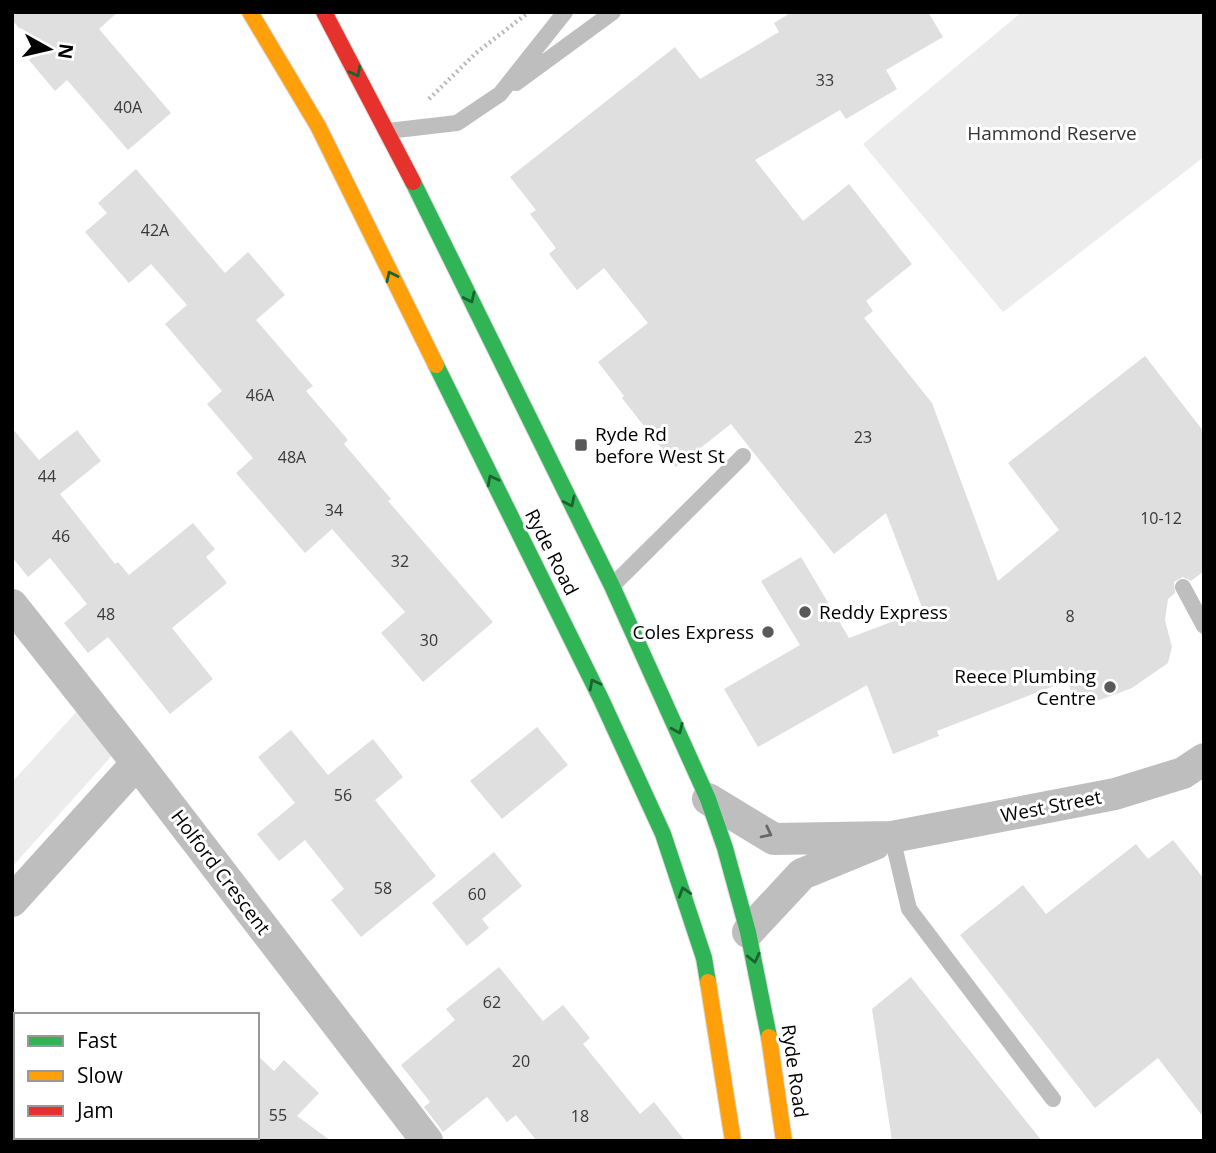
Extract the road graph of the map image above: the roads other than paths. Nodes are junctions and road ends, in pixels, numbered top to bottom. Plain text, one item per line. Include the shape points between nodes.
1 (250, 12) edge
2 (324, 12) edge
3 (565, 12) edge
4 (613, 12) edge
5 (500, 94) junction
6 (388, 131) junction
7 (743, 456) dead end
8 (612, 586) junction
9 (1183, 587) dead end
10 (12, 605) edge
11 (1204, 626) edge
12 (1204, 759) edge
13 (137, 763) junction
14 (708, 799) junction
15 (892, 837) junction
16 (12, 901) edge
17 (748, 932) junction
18 (704, 958) junction
19 (765, 1010) junction
20 (1053, 1099) dead end
21 (711, 1101) dead end
22 (427, 1141) edge
23 (733, 1141) edge
24 (784, 1141) edge
25 (798, 1141) edge

18 -> 1 highway, Ryde Road via 663,834 601,699 318,126
2 -> 6 highway, Ryde Road
3 - 5 lane
4 - 5 lane
5 - 6 lane via 457,123
6 -> 8 highway, Ryde Road
7 - 8 lane
8 -> 14 highway, Ryde Road
9 - 11 lane
10 - 13 street, Holford Crescent
12 - 15 street, West Street via 1183,774 1115,794
13 - 16 street
13 - 22 street, Holford Crescent
14 -> 15 street, West Street via 774,839
14 - 17 highway, Ryde Road
15 - 17 street, West Street via 802,874
15 - 20 lane via 909,908
17 -> 19 highway, Ryde Road
18 - 21 highway
18 - 23 highway, Ryde Road
19 - 24 highway, Ryde Road
19 - 25 highway

